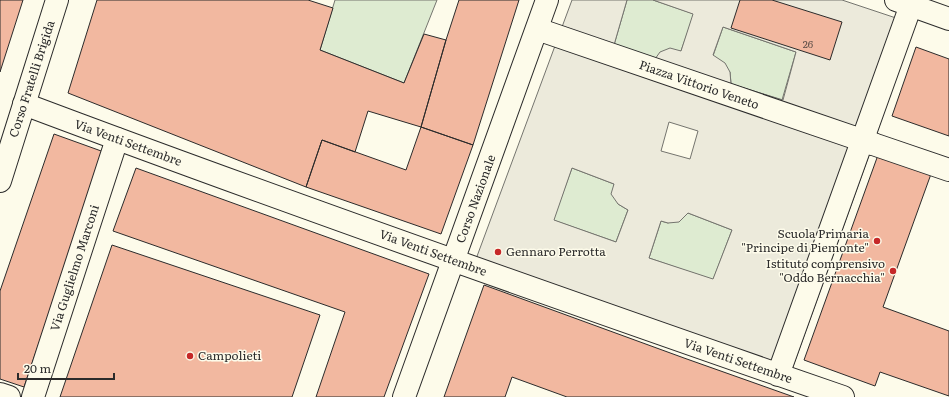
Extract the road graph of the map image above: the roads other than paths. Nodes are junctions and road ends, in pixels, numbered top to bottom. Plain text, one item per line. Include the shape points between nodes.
1 (57, 0) edge
2 (547, 0) edge
3 (903, 3) edge
4 (949, 19) edge
5 (537, 29) junction
6 (24, 104) junction
7 (116, 139) junction
8 (868, 142) junction
9 (949, 170) edge
10 (0, 181) edge
11 (453, 261) junction
12 (778, 375) junction
13 (0, 394) edge
14 (9, 397) edge
15 (33, 397) edge
16 (404, 397) edge
17 (843, 397) edge

1 - 6 street, Corso Fratelli Brigida
2 - 5 street, Corso Nazionale
3 - 4 street
3 - 8 street
5 - 8 street, Piazza Vittorio Veneto
5 - 11 street, Corso Nazionale
6 - 7 street, Via Venti Settembre
6 - 10 street, Corso Fratelli Brigida
7 - 11 street, Via Venti Settembre
7 - 15 street, Via Guglielmo Marconi
8 - 9 street, Piazza Vittorio Veneto
8 - 12 street
11 - 12 street, Via Venti Settembre
11 - 16 street, Corso Nazionale
12 - 17 street, Via Venti Settembre
13 - 14 street

